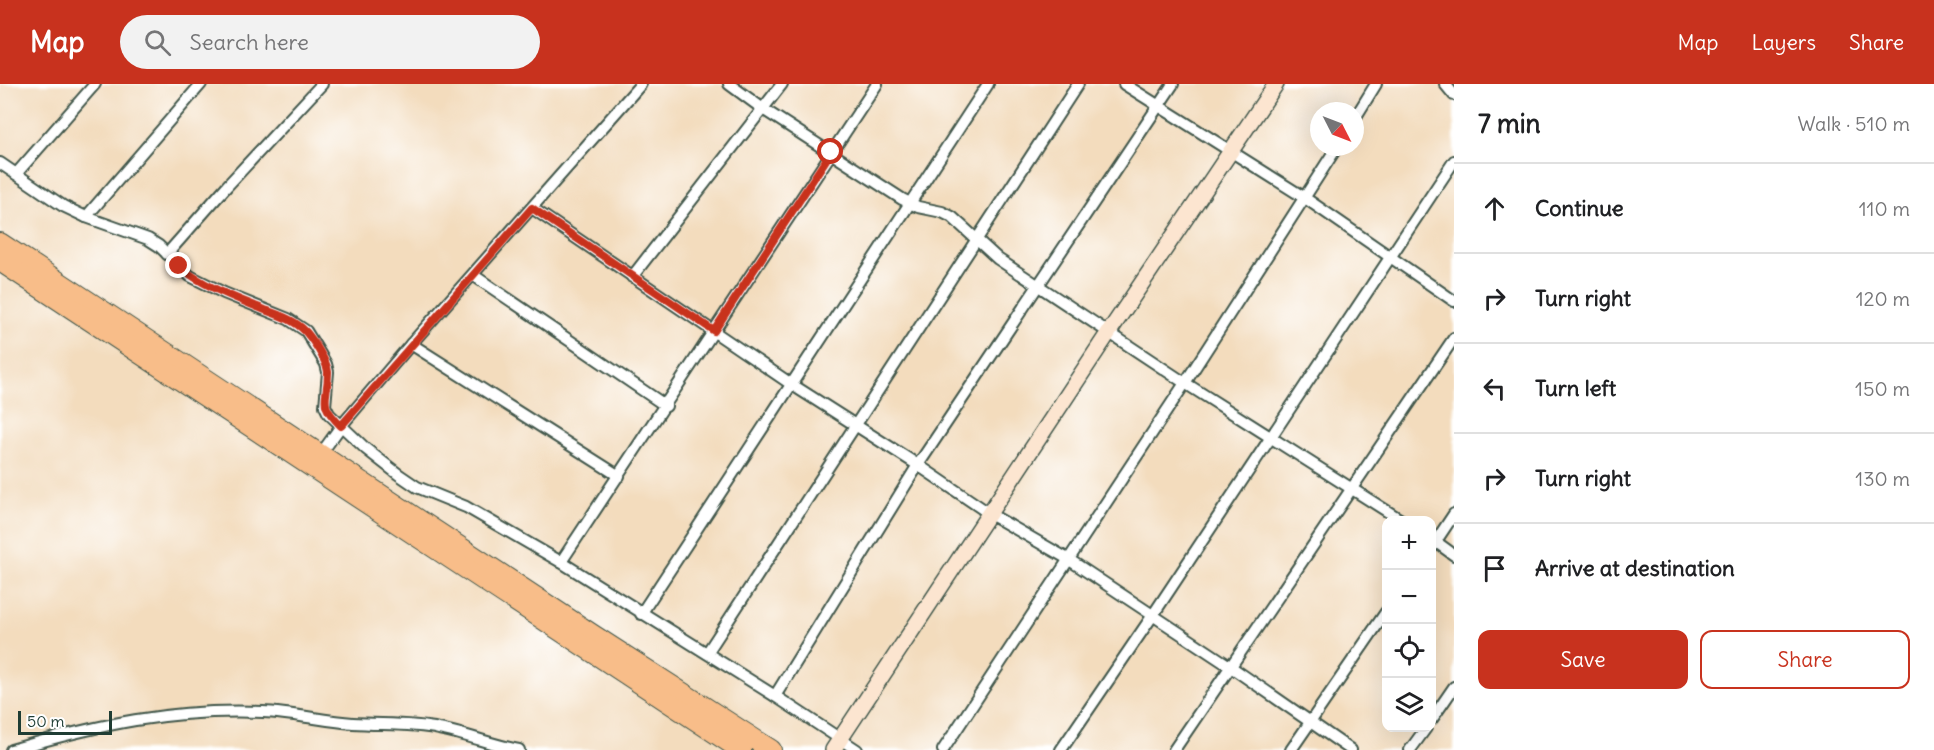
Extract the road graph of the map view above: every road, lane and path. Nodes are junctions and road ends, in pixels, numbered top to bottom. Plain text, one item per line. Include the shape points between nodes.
1 (95, 84) edge
2 (201, 84) edge
3 (322, 84) edge
4 (641, 84) edge
5 (729, 84) edge
6 (782, 84) edge
7 (877, 84) edge
8 (988, 84) edge
9 (1078, 84) edge
10 (1124, 84) edge
11 (1173, 84) edge
12 (1276, 84) edge
13 (1376, 84) edge
14 (1445, 84) edge
15 (1454, 95) edge
16 (1364, 103) edge
17 (1158, 106) junction
18 (763, 109) junction
19 (831, 152) junction
20 (1232, 152) junction
21 (1331, 156) edge
22 (1454, 160) edge
23 (0, 163) edge
24 (16, 174) junction
25 (1305, 198) junction
26 (911, 204) junction
27 (532, 208) junction
28 (86, 217) junction
29 (977, 240) junction
30 (0, 243) edge
31 (167, 254) junction
32 (1390, 255) junction
33 (0, 261) edge
34 (473, 275) junction
35 (632, 277) junction
36 (1037, 285) junction
37 (1454, 301) edge
38 (714, 331) junction
39 (1109, 332) junction
40 (1454, 338) edge
41 (411, 344) junction
42 (1185, 383) junction
43 (790, 384) junction
44 (666, 406) junction
45 (856, 425) junction
46 (341, 426) junction
47 (1270, 437) junction
48 (320, 455) junction
49 (918, 465) junction
50 (619, 476) junction
51 (1351, 490) junction
52 (990, 514) junction
53 (1454, 514) edge
54 (1394, 516) edge
55 (1436, 538) edge
56 (1436, 544) edge
57 (1454, 555) edge
58 (1068, 559) junction
59 (561, 562) junction
60 (641, 614) junction
61 (1153, 615) junction
62 (1382, 618) edge
63 (707, 652) junction
64 (1231, 667) junction
65 (1454, 687) edge
66 (775, 696) junction
67 (1436, 712) edge
68 (1310, 723) junction
69 (1423, 732) edge
70 (837, 744) edge
71 (11, 750) edge
72 (519, 750) edge
73 (741, 750) edge
74 (771, 750) edge
75 (857, 750) edge
76 (943, 750) edge
77 (1061, 750) edge
78 (1174, 750) edge
79 (1291, 750) edge
80 (1351, 750) edge
81 (1410, 750) edge

1 - 24 street
2 - 28 street
3 - 31 street
4 - 27 street
5 - 18 street
6 - 18 street
7 - 19 street
8 - 26 street
9 - 29 street
10 - 17 street
11 - 17 street
12 - 20 street
13 - 16 street
14 - 15 street
17 - 20 street
17 - 36 street
18 - 19 street
18 - 35 street
19 - 26 street
19 - 38 street
20 - 25 street
20 - 39 street
21 - 25 street
22 - 32 street
23 - 24 street
24 - 28 street
25 - 32 street
25 - 42 street
26 - 29 street via 952,217
26 - 43 street
27 - 34 street
27 - 35 street
28 - 31 street via 148,239
29 - 36 street
29 - 45 street
30 - 48 highway
31 - 46 street via 190,276 288,319 306,331 326,364 325,406
32 - 37 street
32 - 47 street
33 - 73 highway
34 - 41 street
34 - 44 street
35 - 38 street
36 - 39 street
36 - 49 street
38 - 43 street
38 - 44 street
39 - 42 street
39 - 52 street
40 - 51 street
41 - 46 street
41 - 50 street
42 - 47 street
42 - 58 street
43 - 45 street
43 - 60 street
44 - 50 street
45 - 49 street
45 - 63 street
46 - 48 street
46 - 59 street via 417,487 466,507
47 - 51 street
47 - 61 street
48 - 74 highway
49 - 52 street
49 - 66 street
50 - 59 street
51 - 54 street
51 - 64 street
52 - 58 street
52 - 70 street
53 - 55 street
56 - 57 street
58 - 61 street
58 - 76 street
59 - 60 street
60 - 63 street
61 - 64 street
61 - 77 street
62 - 68 street
63 - 66 street
64 - 68 street
64 - 78 street
65 - 67 street
66 - 70 street
68 - 79 street
68 - 80 street
69 - 81 street
70 - 75 street
71 - 72 street via 145,717 210,711 410,724

